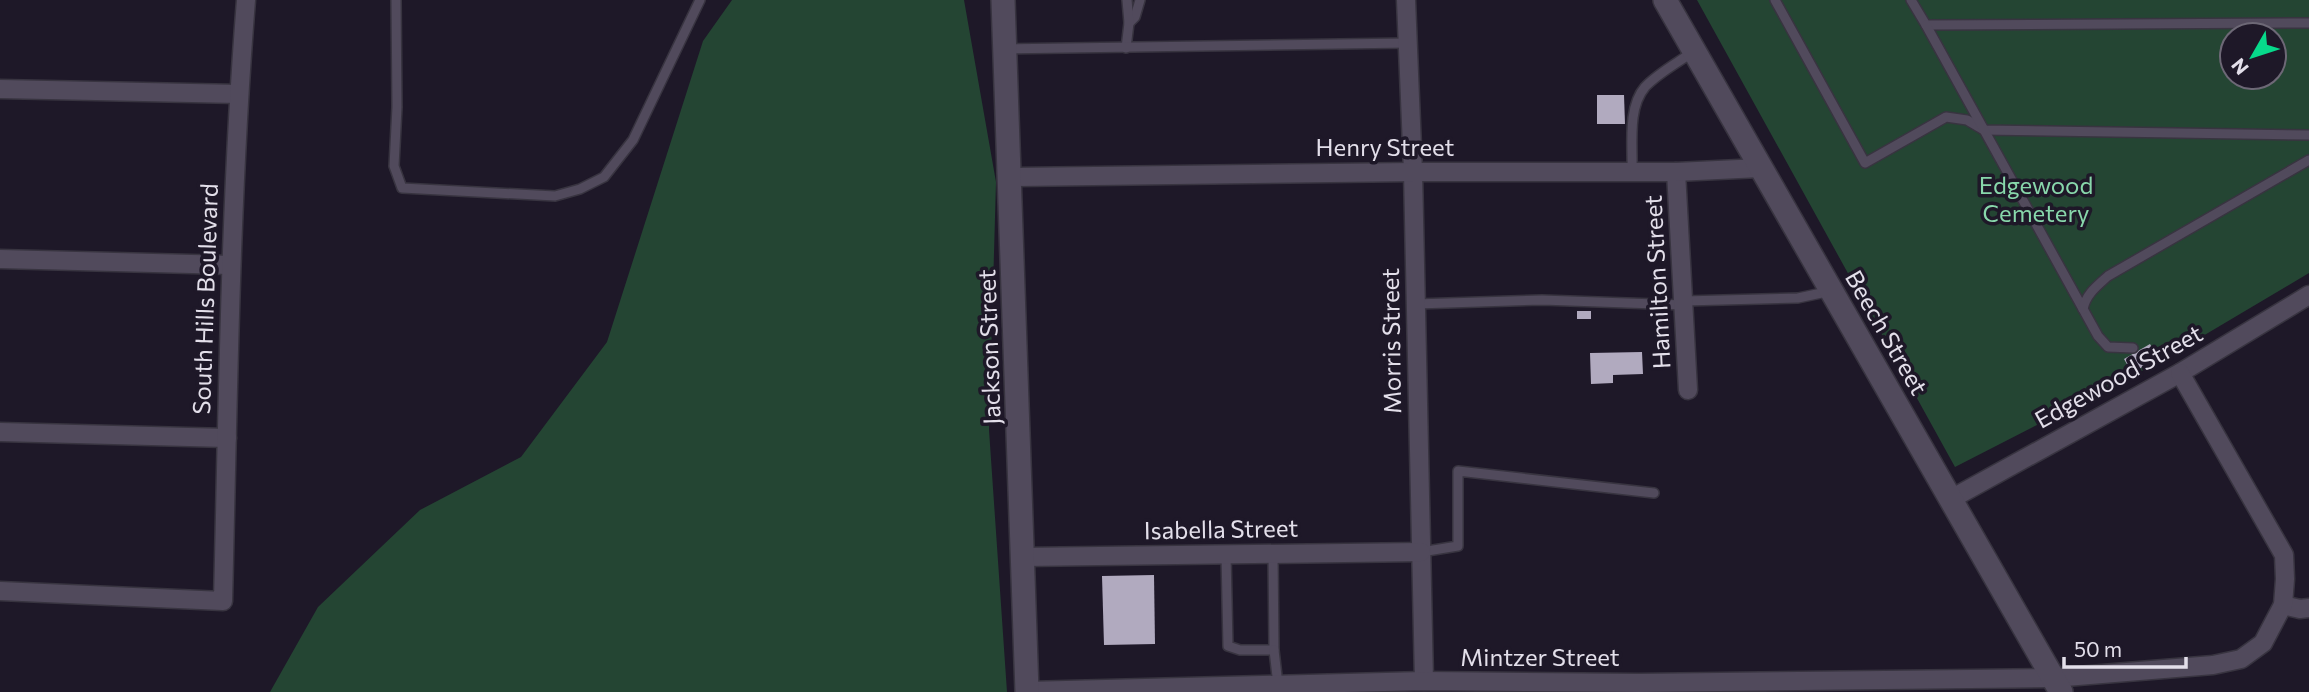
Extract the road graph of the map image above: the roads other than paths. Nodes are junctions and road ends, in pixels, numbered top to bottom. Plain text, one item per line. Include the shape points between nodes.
1 (246, 0) edge
2 (396, 0) edge
3 (700, 0) edge
4 (1003, 0) edge
5 (1127, 0) edge
6 (1140, 0) edge
7 (1406, 0) edge
8 (1665, 0) edge
9 (1775, 0) edge
10 (1911, 0) edge
11 (1129, 23) junction
12 (2309, 23) edge
13 (1926, 25) junction
14 (1408, 43) junction
15 (1126, 48) junction
16 (1006, 50) junction
17 (1694, 51) junction
18 (0, 89) edge
19 (239, 94) junction
20 (1984, 130) junction
21 (2309, 135) edge
22 (2309, 160) edge
23 (1760, 168) junction
24 (1413, 172) junction
25 (1632, 172) junction
26 (1676, 172) junction
27 (1011, 177) junction
28 (0, 259) edge
29 (230, 265) junction
30 (1831, 291) junction
31 (2309, 295) edge
32 (1684, 303) junction
33 (1416, 304) junction
34 (2083, 309) junction
35 (2133, 348) dead end
36 (2180, 373) junction
37 (1688, 390) dead end
38 (0, 432) edge
39 (227, 439) junction
40 (1654, 493) dead end
41 (1951, 499) junction
42 (1421, 552) junction
43 (1226, 554) junction
44 (1273, 554) junction
45 (1023, 557) junction
46 (0, 591) edge
47 (2283, 605) junction
48 (2309, 608) edge
49 (1274, 650) junction
50 (1424, 681) junction
51 (1278, 685) junction
52 (2057, 685) edge
53 (1027, 691) edge

1 - 19 street, South Hills Boulevard
2 - 3 lane via 394,166 402,188 555,196 604,177 633,140
4 - 16 street, Jackson Street
5 - 11 lane
6 - 11 lane
7 - 14 street, Morris Street
8 - 17 street, Beech Street
9 - 20 lane via 1865,163 1946,117 1966,120
10 - 13 lane
11 - 15 lane
12 - 13 lane
13 - 20 lane
14 - 15 lane
14 - 24 street, Morris Street
15 - 16 lane
16 - 27 street, Jackson Street
17 - 23 street, Beech Street
17 - 25 lane via 1646,86 1637,100
18 - 19 street
19 - 29 street, South Hills Boulevard
20 - 21 lane
20 - 34 lane
22 - 34 lane via 2108,276 2093,289
23 - 26 street, Henry Street
23 - 30 street, Beech Street
24 - 25 street, Henry Street
24 - 27 street, Henry Street
24 - 33 street, Morris Street
25 - 26 street, Henry Street
26 - 32 street, Hamilton Street
27 - 45 street, Jackson Street
28 - 29 street
29 - 39 street, South Hills Boulevard
30 - 32 lane via 1798,298
30 - 41 street, Beech Street
31 - 36 street, Edgewood Street
32 - 33 lane via 1542,300
32 - 37 street, Hamilton Street
33 - 42 street, Morris Street
34 - 35 lane via 2108,347
36 - 41 street, Edgewood Street
36 - 47 street via 2284,555
38 - 39 street
39 - 46 street, South Hills Boulevard via 223,601
40 - 42 lane via 1458,471 1458,546
41 - 52 street, Beech Street
42 - 44 street, Isabella Street
42 - 50 street, Morris Street
43 - 44 street, Isabella Street
43 - 45 street, Isabella Street
43 - 49 lane via 1228,646
44 - 49 lane
45 - 53 street, Jackson Street
47 - 48 street
47 - 52 street, Mintzer Street via 2263,643 2241,659
49 - 51 lane
50 - 51 street, Mintzer Street
50 - 52 street, Mintzer Street
51 - 53 street, Mintzer Street

